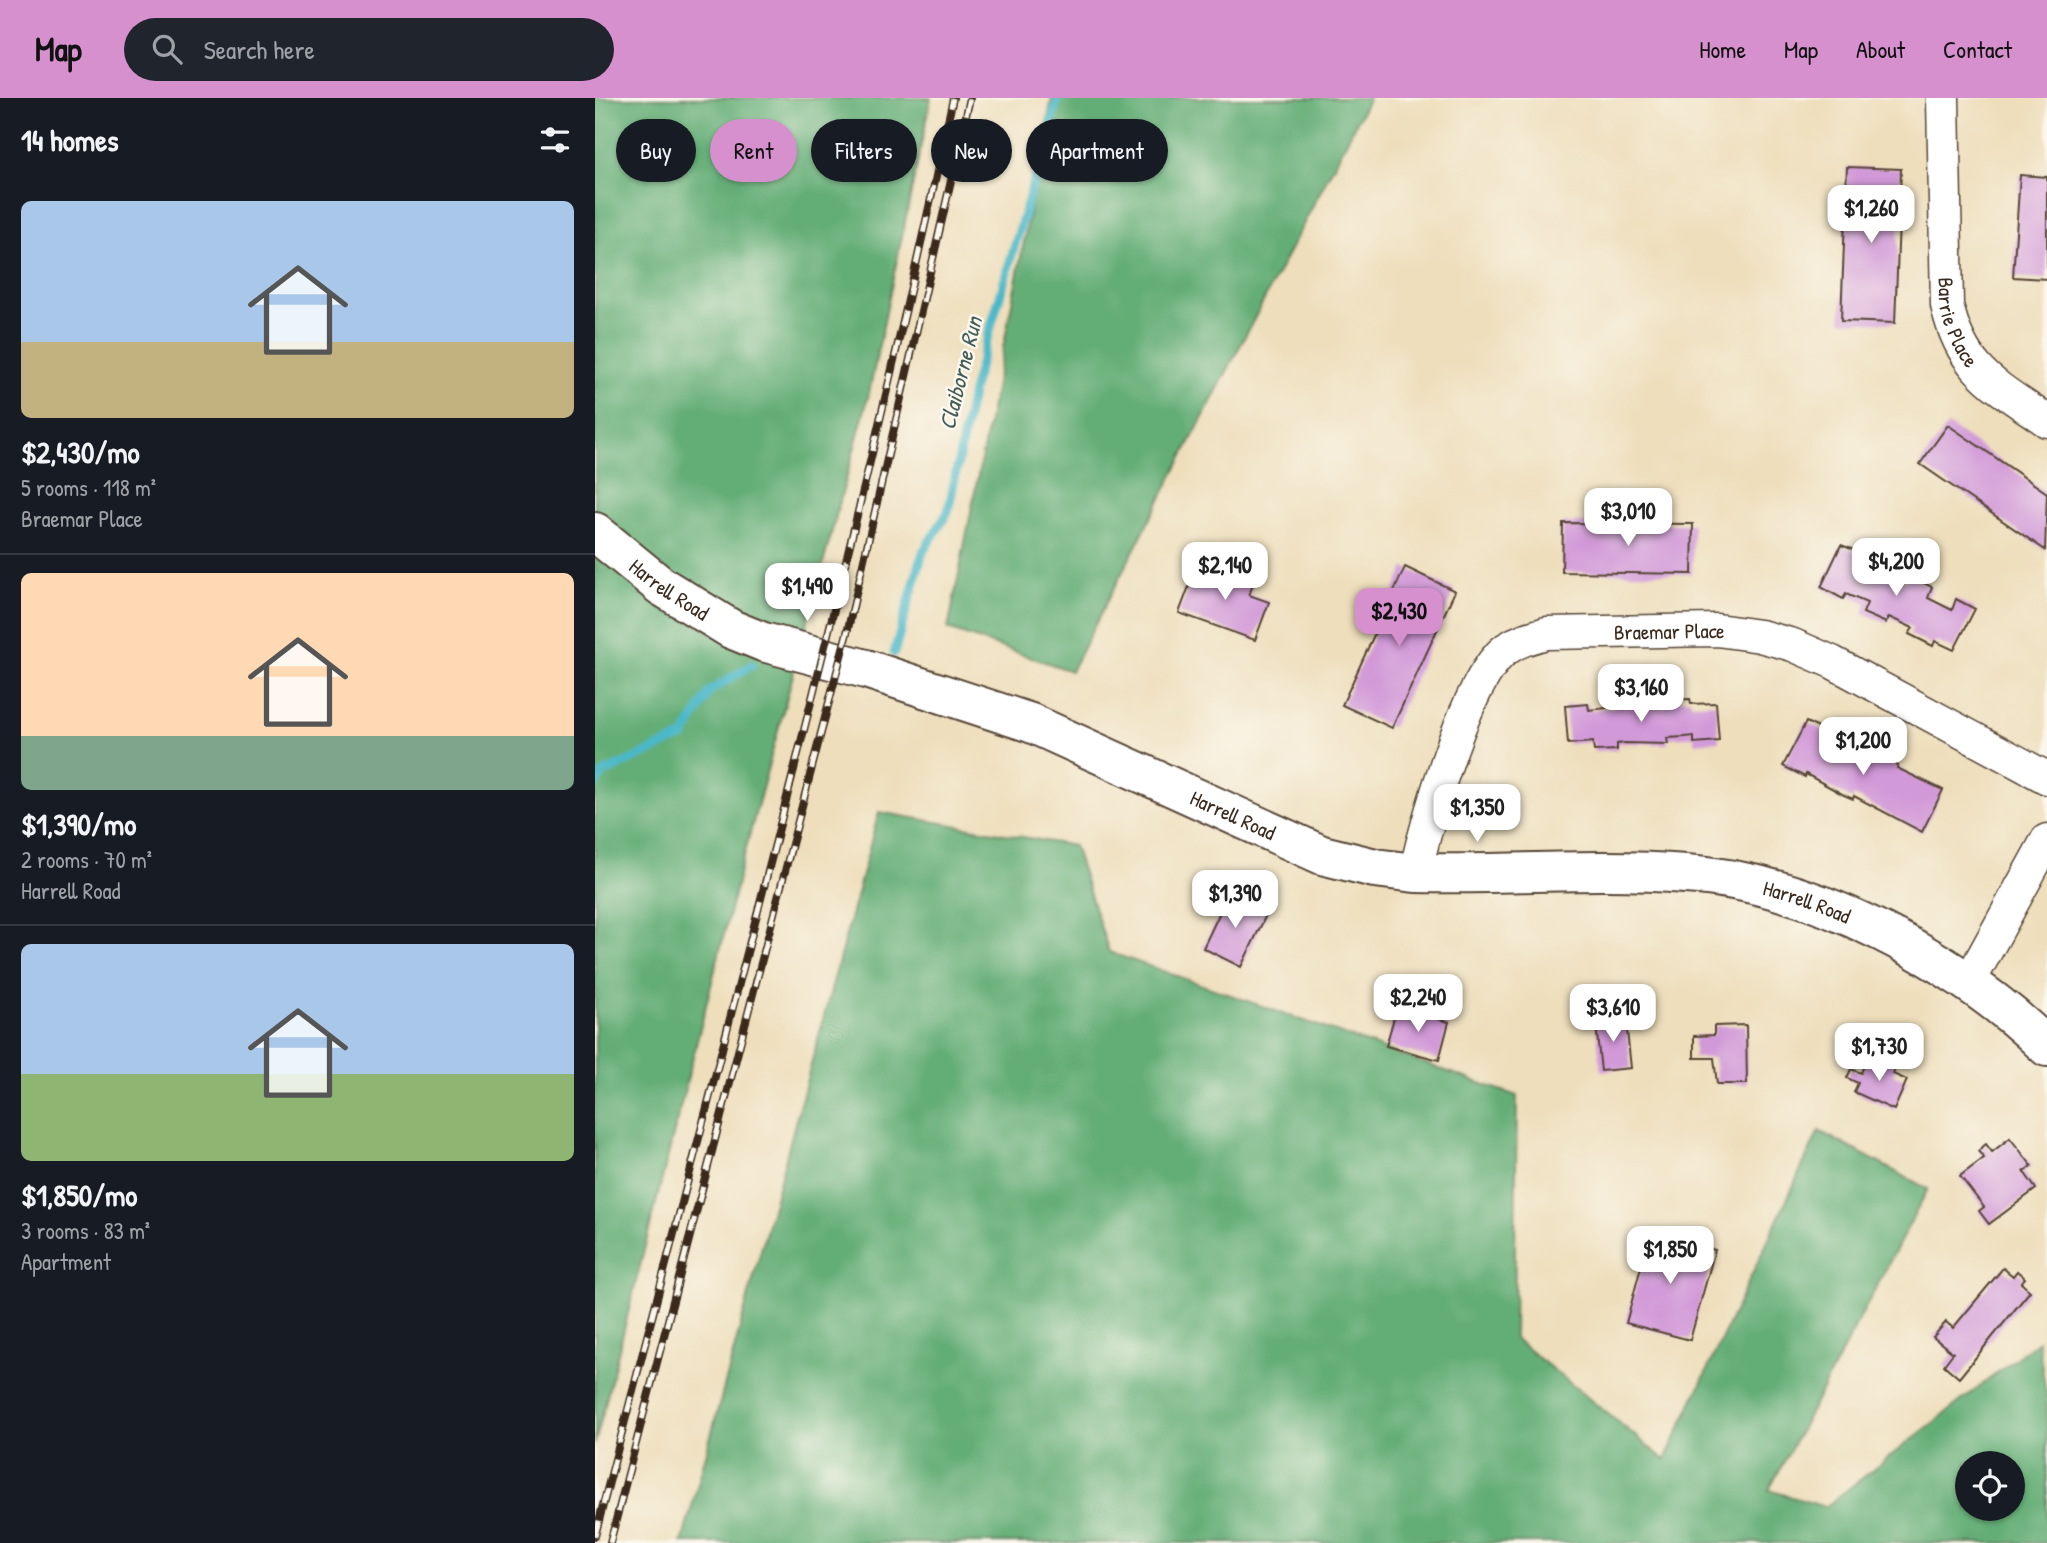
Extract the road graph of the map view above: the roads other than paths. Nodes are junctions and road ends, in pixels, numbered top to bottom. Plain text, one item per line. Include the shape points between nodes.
1 (1943, 98) edge
2 (2047, 421) edge
3 (595, 532) edge
4 (2047, 778) edge
5 (2047, 841) edge
6 (1416, 873) junction
7 (1968, 984) junction
8 (2047, 1047) edge

1 - 2 street, Barrie Place via 1947,305 1953,332 1968,360 1986,379
3 - 6 street, Harrell Road via 661,586 731,629 1031,723 1322,855 1375,869
4 - 6 street, Braemar Place via 1793,645 1717,630 1547,634 1525,638 1490,665 1429,811
5 - 7 street
6 - 7 street, Harrell Road via 1686,874 1742,882 1819,904 1898,942
7 - 8 street, Harrell Road

